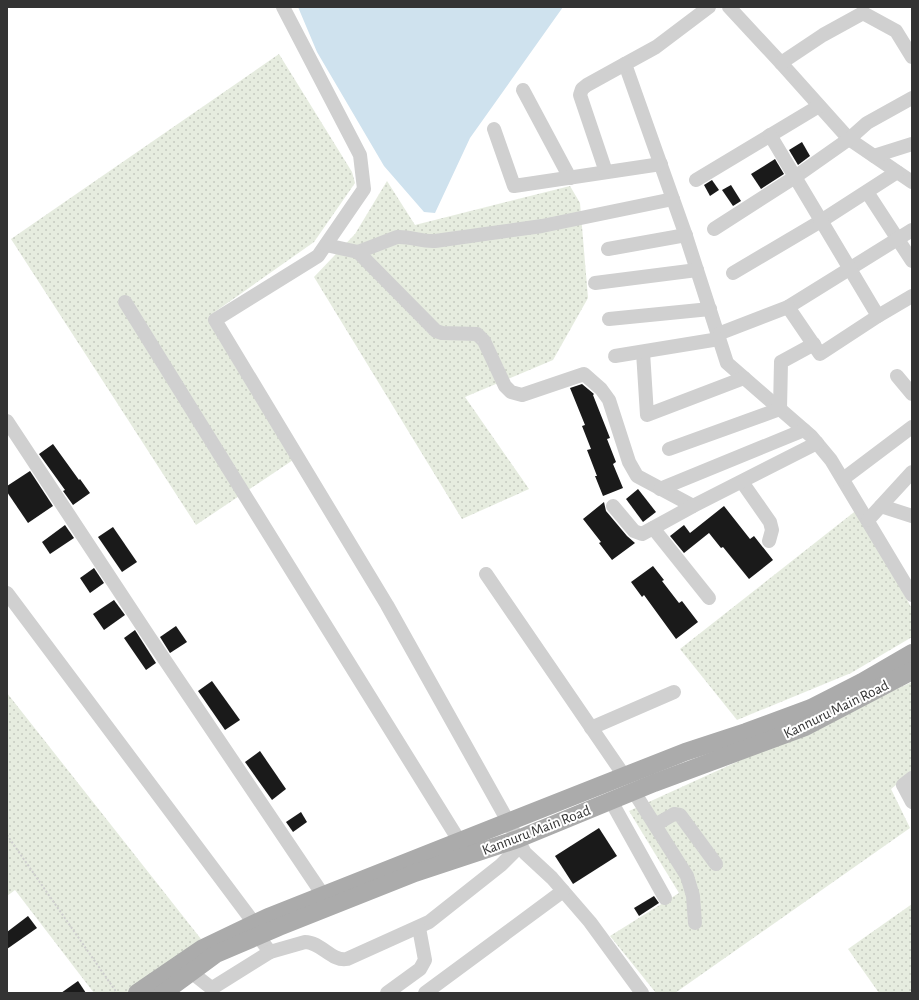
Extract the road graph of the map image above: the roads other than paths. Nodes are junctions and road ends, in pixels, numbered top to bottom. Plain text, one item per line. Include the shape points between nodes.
1 (283, 7) edge
2 (710, 7) edge
3 (729, 7) edge
4 (862, 10) edge
5 (912, 57) edge
6 (781, 63) junction
7 (625, 64) junction
8 (523, 90) dead end
9 (912, 98) edge
10 (819, 106) junction
11 (494, 129) dead end
12 (770, 135) junction
13 (849, 139) junction
14 (912, 144) edge
15 (874, 156) junction
16 (661, 164) junction
17 (606, 172) junction
18 (897, 172) junction
19 (795, 177) junction
20 (570, 178) junction
21 (696, 180) dead end
22 (912, 182) edge
23 (867, 192) junction
24 (673, 199) junction
25 (821, 221) junction
26 (714, 229) dead end
27 (912, 230) edge
28 (686, 235) junction
29 (897, 239) junction
30 (326, 245) junction
31 (608, 248) dead end
32 (358, 252) junction
33 (912, 261) edge
34 (849, 268) junction
35 (697, 270) junction
36 (733, 273) dead end
37 (595, 283) dead end
38 (912, 296) edge
39 (126, 302) dead end
40 (788, 307) junction
41 (710, 309) junction
42 (878, 316) junction
43 (609, 319) dead end
44 (718, 336) junction
45 (814, 344) junction
46 (643, 352) junction
47 (615, 356) dead end
48 (897, 376) dead end
49 (744, 378) junction
50 (912, 394) edge
51 (780, 409) junction
52 (7, 421) edge
53 (912, 427) edge
54 (804, 430) junction
55 (817, 443) junction
56 (670, 449) dead end
57 (912, 472) edge
58 (843, 479) junction
59 (742, 482) junction
60 (660, 489) junction
61 (613, 506) dead end
62 (693, 506) junction
63 (881, 506) junction
64 (912, 516) edge
65 (868, 520) junction
66 (653, 528) junction
67 (769, 541) dead end
68 (486, 574) dead end
69 (7, 593) edge
70 (912, 595) edge
71 (710, 598) dead end
72 (912, 653) edge
73 (912, 671) edge
74 (674, 692) dead end
75 (591, 728) junction
76 (912, 778) edge
77 (629, 784) junction
78 (611, 801) junction
79 (912, 802) edge
80 (509, 822) junction
81 (655, 825) junction
82 (460, 842) junction
83 (519, 842) junction
84 (716, 864) dead end
85 (563, 891) junction
86 (323, 895) junction
87 (665, 898) dead end
88 (695, 923) dead end
89 (419, 928) junction
90 (256, 930) junction
91 (270, 952) junction
92 (192, 972) junction
93 (137, 993) edge
94 (163, 993) edge
95 (387, 993) edge
96 (425, 993) edge
97 (642, 993) edge

1 - 30 street via 360,155 364,189
2 - 7 street via 656,47
3 - 6 street
4 - 5 street via 896,31
4 - 6 street
6 - 10 street
7 - 16 street
7 - 17 street via 587,85 580,95
8 - 20 street
9 - 13 street via 867,123
10 - 12 street
10 - 13 street
11 - 20 street via 514,186
12 - 19 street
12 - 21 street
13 - 15 street
13 - 19 street
14 - 15 street
15 - 18 street
16 - 17 street
16 - 24 street
17 - 20 street
18 - 22 street
18 - 23 street
19 - 25 street
19 - 26 street
23 - 25 street
23 - 29 street
24 - 28 street
24 - 32 street via 542,226 435,242 397,237
25 - 34 street
25 - 36 street
27 - 29 street
28 - 31 street
28 - 35 street
29 - 33 street
29 - 34 street
30 - 32 street
30 - 80 street via 318,256 215,320 387,605
32 - 60 street via 436,330 442,333 477,334 484,341 505,386 511,392 522,395 584,374 609,400 629,462 637,476
34 - 40 street
34 - 42 street
35 - 37 street
35 - 41 street
38 - 42 street
39 - 82 street
40 - 44 street
40 - 45 street
41 - 43 street
41 - 44 street
42 - 45 street via 820,354
44 - 46 street
44 - 49 street via 727,363
45 - 51 street via 781,362
46 - 47 street
46 - 49 street via 647,415
48 - 50 street
49 - 51 street
51 - 54 street
51 - 56 street
52 - 86 street
53 - 58 street
54 - 55 street
54 - 60 street
55 - 58 street
55 - 59 street
57 - 63 street
58 - 65 street
59 - 62 street
59 - 67 street via 770,522 772,530
60 - 62 street
61 - 66 street via 634,531 642,534
62 - 66 street
63 - 64 street
63 - 65 street
65 - 70 street
66 - 71 street
68 - 75 street
69 - 90 street
72 - 77 main road via 811,708 685,752
73 - 77 main road, Kannuru Main Road via 805,727
74 - 75 street
75 - 77 street
76 - 79 street via 903,786
77 - 78 main road, Kannuru Main Road
77 - 80 main road
77 - 81 street
78 - 83 main road, Kannuru Main Road
78 - 87 street
80 - 82 main road
80 - 83 street
81 - 84 street via 674,814 680,815
81 - 88 street via 687,876 693,896
82 - 86 main road
83 - 85 street via 525,853
83 - 89 street via 501,865
83 - 90 main road, Kannuru Main Road via 415,873
85 - 96 street
85 - 97 street via 590,922
86 - 90 main road
89 - 91 street via 343,960 311,942
89 - 95 street via 424,964
90 - 91 street
90 - 92 main road, Kannuru Main Road
90 - 93 main road via 203,948
91 - 92 street via 214,987 210,987
92 - 94 main road, Kannuru Main Road

